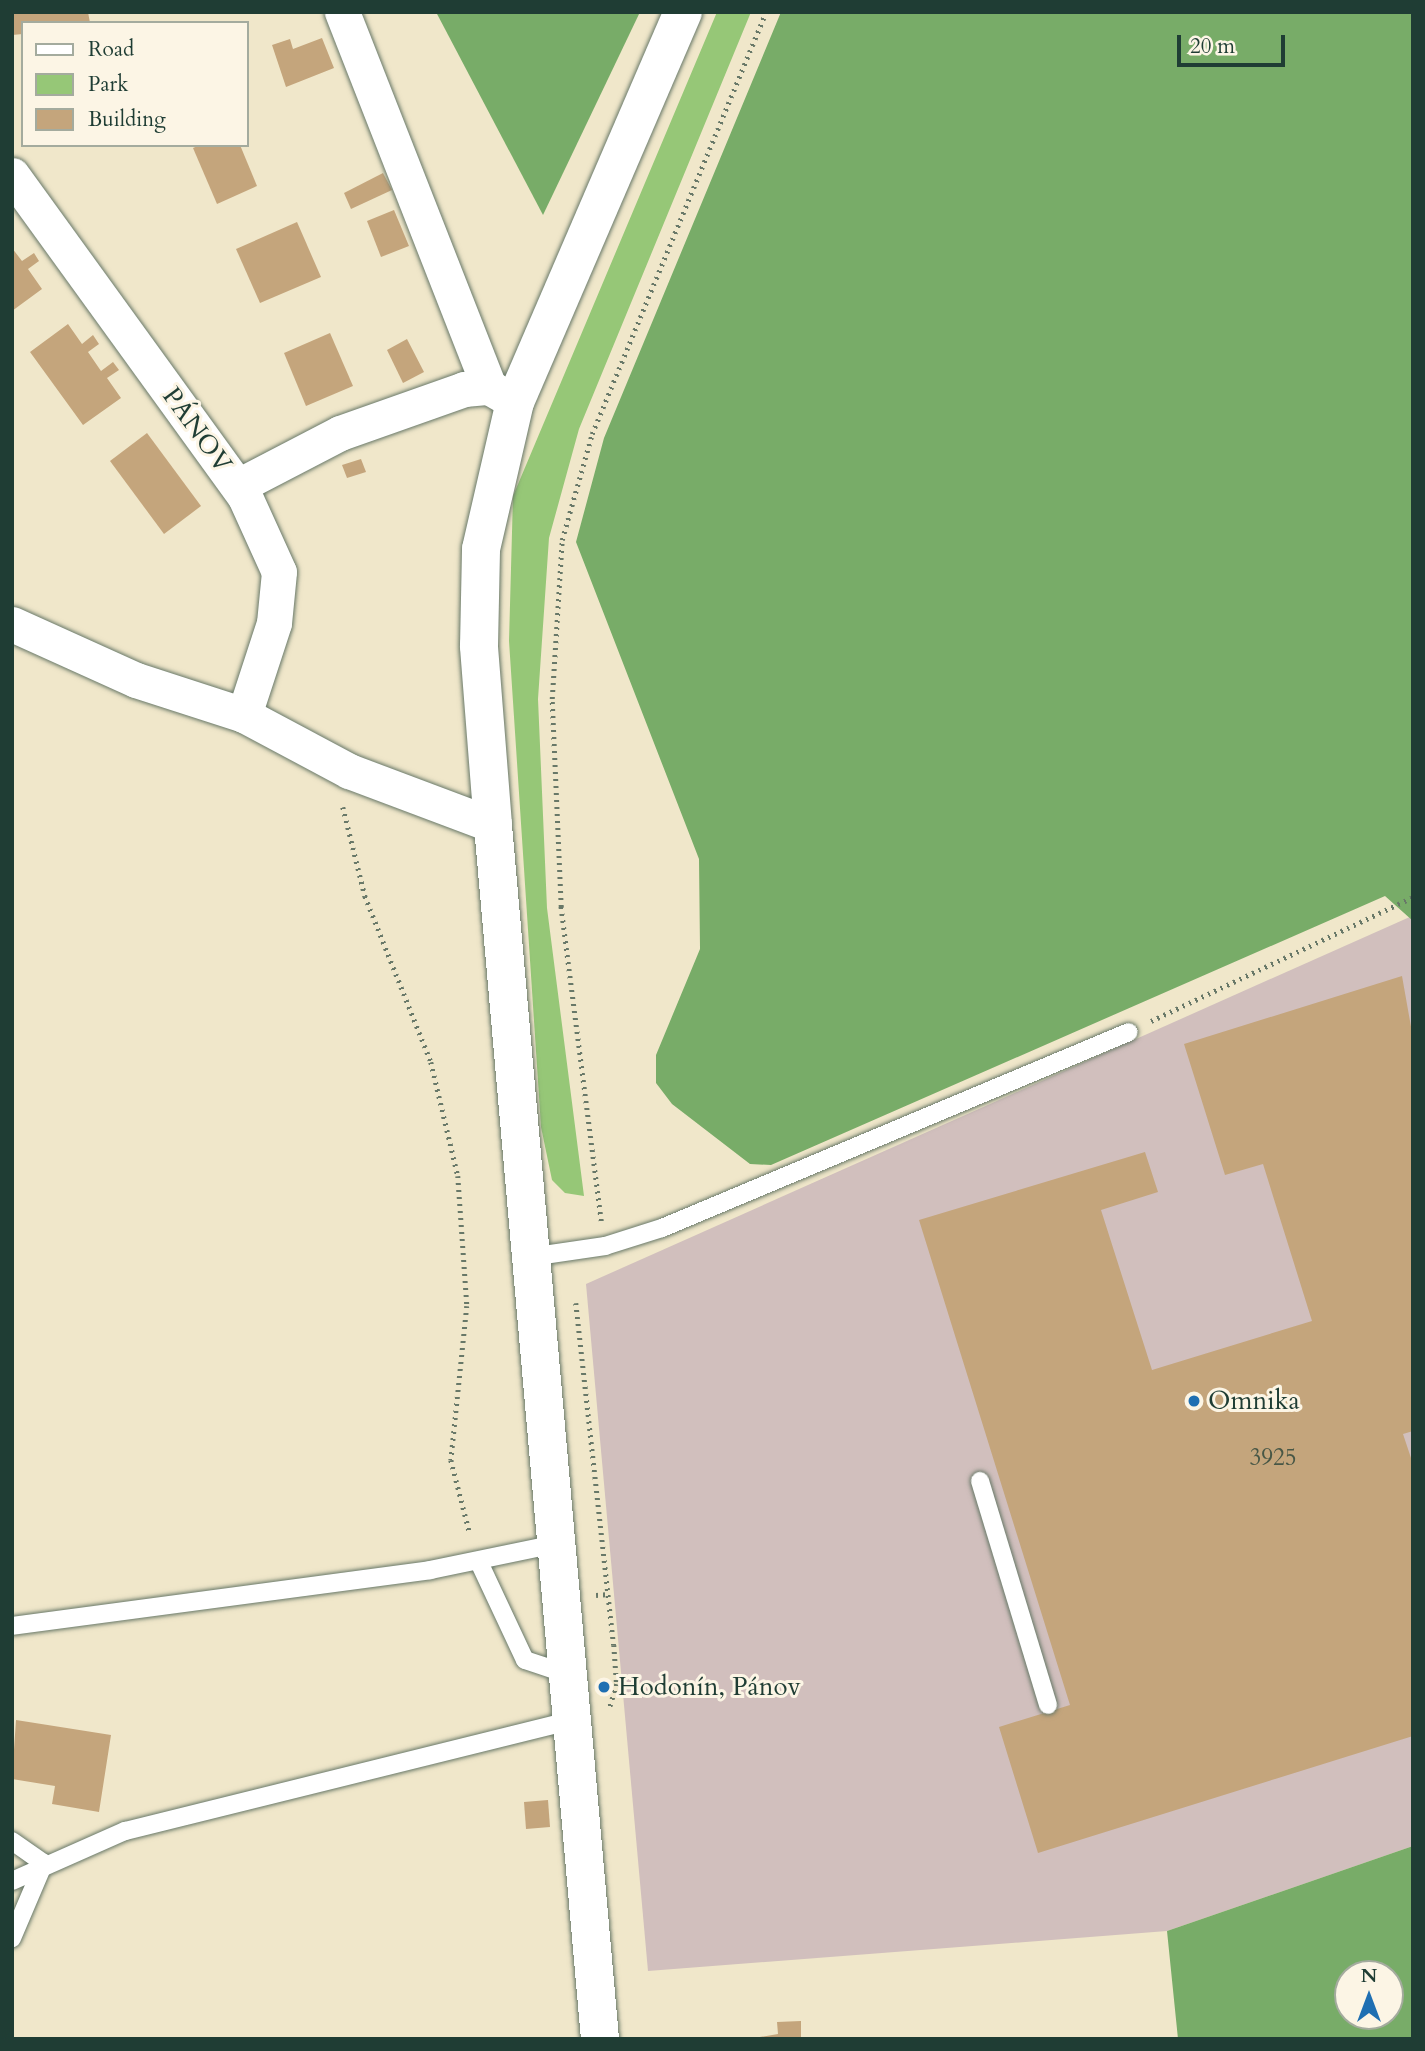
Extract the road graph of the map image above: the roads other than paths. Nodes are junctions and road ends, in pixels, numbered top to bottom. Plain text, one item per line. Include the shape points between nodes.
1 (342, 12) edge
2 (683, 12) edge
3 (12, 176) edge
4 (502, 395) junction
5 (238, 486) junction
6 (12, 624) edge
7 (244, 716) junction
8 (493, 825) junction
9 (1129, 1032) road end
10 (530, 1257) junction
11 (980, 1481) dead end
12 (555, 1544) junction
13 (479, 1562) junction
14 (12, 1626) edge
15 (567, 1674) junction
16 (1048, 1704) dead end
17 (572, 1720) junction
18 (12, 1841) edge
19 (44, 1863) junction
20 (12, 1881) edge
21 (12, 1938) edge
22 (600, 2039) edge

1 - 4 street
2 - 4 main road
3 - 5 street, PÁNOV
4 - 5 street via 464,389 340,433
4 - 8 main road via 481,549 479,646
5 - 7 street, PÁNOV via 279,572 274,623
6 - 7 street via 136,680
7 - 8 street via 349,771
8 - 10 main road
9 - 10 lane via 605,1246
10 - 12 main road
11 - 16 lane
12 - 13 lane
12 - 15 main road
13 - 14 lane
13 - 15 lane via 525,1660
15 - 17 main road
17 - 19 lane via 125,1831
17 - 22 main road
18 - 19 lane
19 - 20 lane
19 - 21 lane

